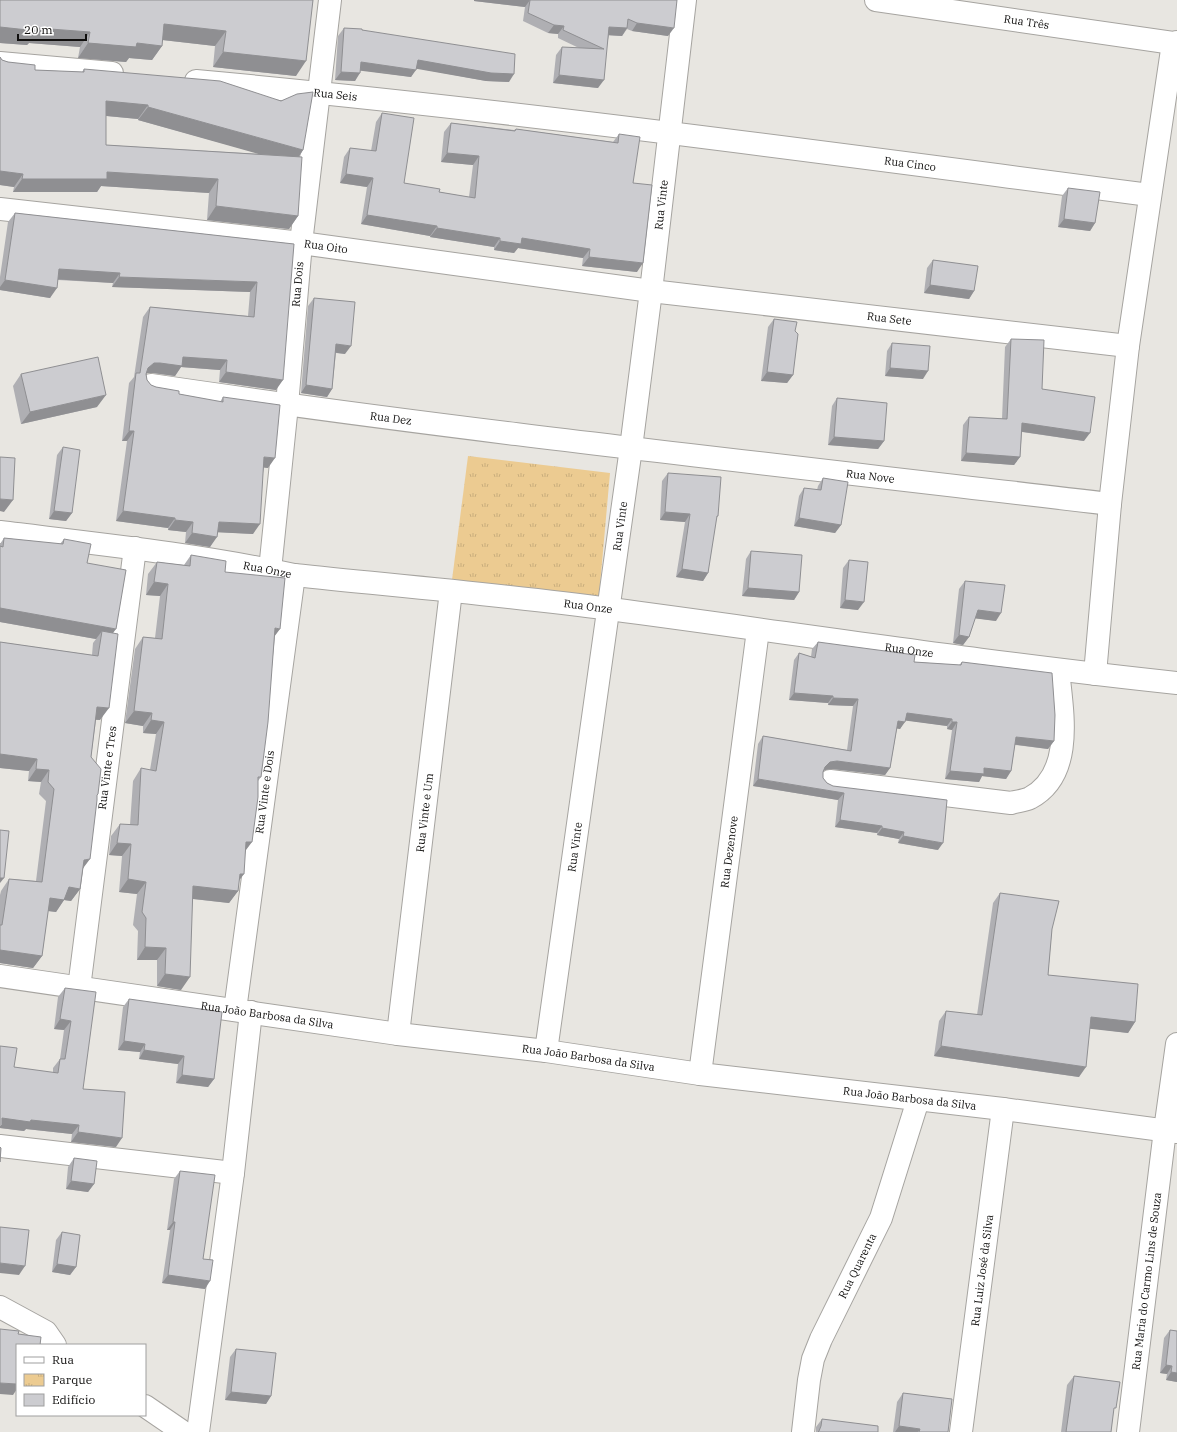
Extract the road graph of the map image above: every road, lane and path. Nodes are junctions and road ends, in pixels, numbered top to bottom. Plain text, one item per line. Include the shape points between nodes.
1 (330, 0) edge
2 (685, 0) edge
3 (876, 0) edge
4 (1175, 42) edge
5 (0, 63) edge
6 (132, 75) edge
7 (179, 79) edge
8 (320, 92) junction
9 (670, 132) junction
10 (1150, 195) junction
11 (0, 209) edge
12 (301, 243) junction
13 (651, 291) junction
14 (1128, 346) junction
15 (151, 385) edge
16 (287, 405) junction
17 (631, 448) junction
18 (1110, 504) junction
19 (0, 532) edge
20 (135, 548) junction
21 (270, 570) junction
22 (294, 575) junction
23 (451, 591) junction
24 (608, 609) junction
25 (758, 630) junction
26 (1058, 670) junction
27 (1095, 674) junction
28 (1177, 683) edge
29 (830, 781) dead end
30 (0, 976) edge
31 (79, 988) junction
32 (243, 1011) junction
33 (398, 1034) junction
34 (1177, 1044) edge
35 (546, 1051) junction
36 (700, 1074) junction
37 (918, 1100) junction
38 (1003, 1109) junction
39 (1171, 1131) edge
40 (0, 1146) edge
41 (233, 1173) junction
42 (0, 1307) edge
43 (54, 1344) edge
44 (146, 1407) edge
45 (183, 1432) edge
46 (198, 1432) edge
47 (803, 1432) edge
48 (961, 1432) edge
49 (1128, 1432) edge

1 - 8 street, Rua Dois
2 - 9 street, Rua Vinte
3 - 4 street, Rua Três
4 - 10 street
5 - 6 street
7 - 8 street, Rua Seis
8 - 9 street, Rua Seis
8 - 12 street, Rua Dois
9 - 10 street, Rua Cinco
9 - 13 street, Rua Vinte
10 - 14 street
11 - 12 street, Rua Oito
12 - 13 street, Rua Oito
12 - 16 street, Rua Dois
13 - 14 street, Rua Sete
13 - 17 street, Rua Vinte
14 - 18 street
15 - 16 street, Rua Dez
16 - 17 street, Rua Dez
16 - 21 street, Rua Dois
17 - 18 street, Rua Nove
17 - 24 street, Rua Vinte
18 - 27 street
19 - 20 street, Rua Onze
20 - 21 street, Rua Onze
20 - 31 street, Rua Vinte e Tres
21 - 22 street, Rua Onze
22 - 23 street, Rua Onze
22 - 32 street, Rua Vinte e Dois
23 - 24 street, Rua Onze
23 - 33 street, Rua Vinte e Um
24 - 25 street, Rua Onze
24 - 35 street, Rua Vinte
25 - 26 street, Rua Onze
25 - 36 street, Rua Dezenove
26 - 27 street, Rua Onze
26 - 29 street via 1064,728 1062,747 1056,770 1046,786 1029,798 1011,803
27 - 28 street, Rua Onze
30 - 31 street, Rua João Barbosa da Silva
31 - 32 street, Rua João Barbosa da Silva
32 - 33 street, Rua João Barbosa da Silva
32 - 41 street, Rua Vinte e Dois
33 - 35 street, Rua João Barbosa da Silva
34 - 39 street, Rua Maria do Carmo Lins de Souza
35 - 36 street, Rua João Barbosa da Silva
36 - 37 street, Rua João Barbosa da Silva
37 - 38 street, Rua João Barbosa da Silva
37 - 47 street, Rua Quarenta via 881,1218 813,1359
38 - 39 street, Rua João Barbosa da Silva
38 - 48 street, Rua Luiz José da Silva
39 - 49 street, Rua Maria do Carmo Lins de Souza
40 - 41 street
41 - 46 street, Rua Vinte e Dois
42 - 43 street via 46,1332
44 - 45 street

